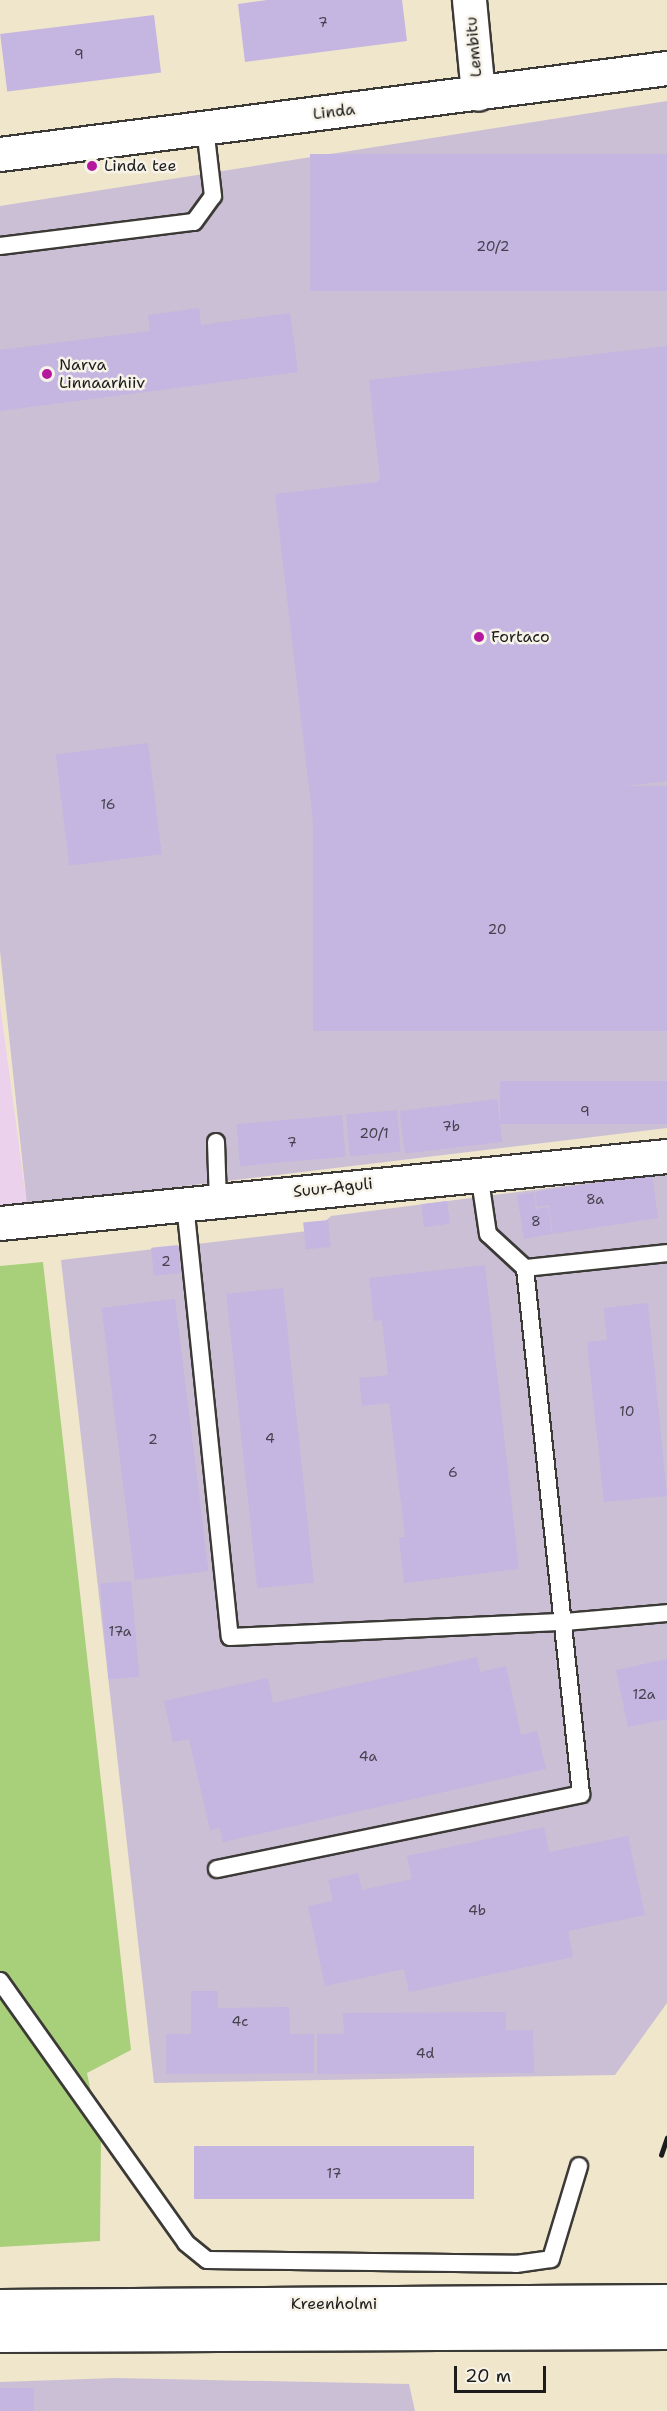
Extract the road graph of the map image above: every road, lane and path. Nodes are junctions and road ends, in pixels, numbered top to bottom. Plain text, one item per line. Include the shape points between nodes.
1 (469, 0) edge
2 (667, 68) edge
3 (478, 94) junction
4 (205, 128) junction
5 (0, 154) edge
6 (0, 246) edge
7 (216, 1142) dead end
8 (667, 1156) edge
9 (479, 1173) junction
10 (218, 1200) junction
11 (185, 1204) junction
12 (0, 1223) edge
13 (667, 1253) edge
14 (525, 1268) junction
15 (667, 1613) edge
16 (565, 1622) junction
17 (217, 1869) dead end
18 (0, 1981) edge
19 (579, 2166) dead end
20 (667, 2301) edge
21 (0, 2306) edge
22 (110, 2320) junction
23 (667, 2332) edge
24 (0, 2335) edge

1 - 3 street, Lembitu
2 - 3 street, Linda
3 - 4 street, Linda
4 - 5 street, Linda
4 - 6 lane via 213,196 194,222
7 - 10 lane
8 - 9 street, Suur-Aguli
9 - 10 street, Suur-Aguli
9 - 14 lane via 488,1234
10 - 11 street, Suur-Aguli
11 - 12 street, Suur-Aguli
11 - 16 lane via 230,1637
13 - 14 lane
14 - 16 lane
15 - 16 lane
16 - 17 lane via 581,1794
18 - 19 lane via 186,2243 207,2260 516,2264 551,2259
20 - 22 street, Kreenholmi
21 - 22 street, Kreenholmi
22 - 23 street, Kreenholmi
22 - 24 street, Kreenholmi

